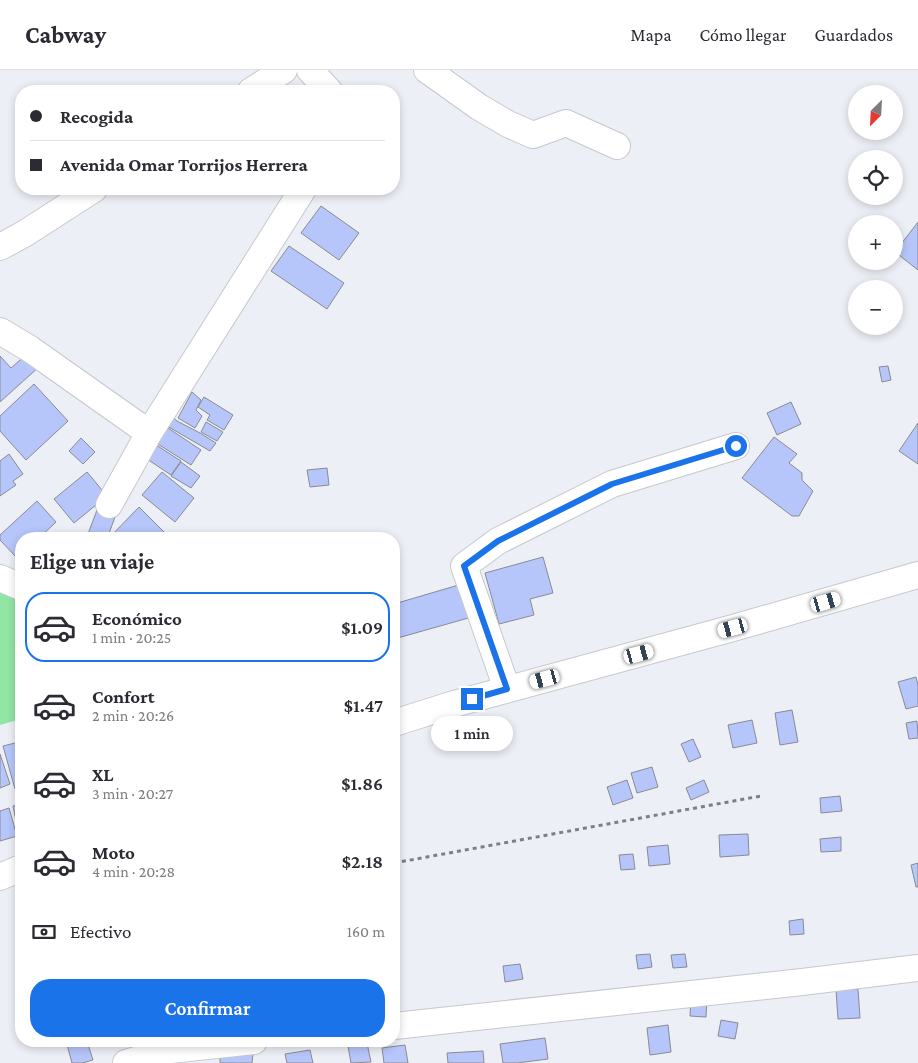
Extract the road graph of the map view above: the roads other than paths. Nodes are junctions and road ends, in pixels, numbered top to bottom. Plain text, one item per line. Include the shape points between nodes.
1 (284, 70) edge
2 (310, 70) edge
3 (426, 70) edge
4 (260, 85) edge
5 (324, 85) edge
6 (617, 146) dead end
7 (85, 195) edge
8 (299, 195) edge
9 (0, 247) edge
10 (0, 331) edge
11 (149, 433) junction
12 (736, 446) dead end
13 (109, 505) dead end
14 (918, 575) edge
15 (0, 578) edge
16 (15, 584) edge
17 (507, 689) junction
18 (400, 721) edge
19 (15, 871) edge
20 (0, 877) edge
21 (918, 968) edge
22 (400, 1025) edge
23 (209, 1047) edge
24 (171, 1052) edge
25 (126, 1063) edge

1 - 4 street
2 - 5 street
3 - 6 street via 479,107 533,135 566,123
7 - 9 street
8 - 11 street
10 - 11 street
11 - 13 street
12 - 17 street via 612,484 498,541 464,566
14 - 17 street
15 - 16 street
17 - 18 street
19 - 20 street
21 - 22 street
23 - 24 street
24 - 25 street

